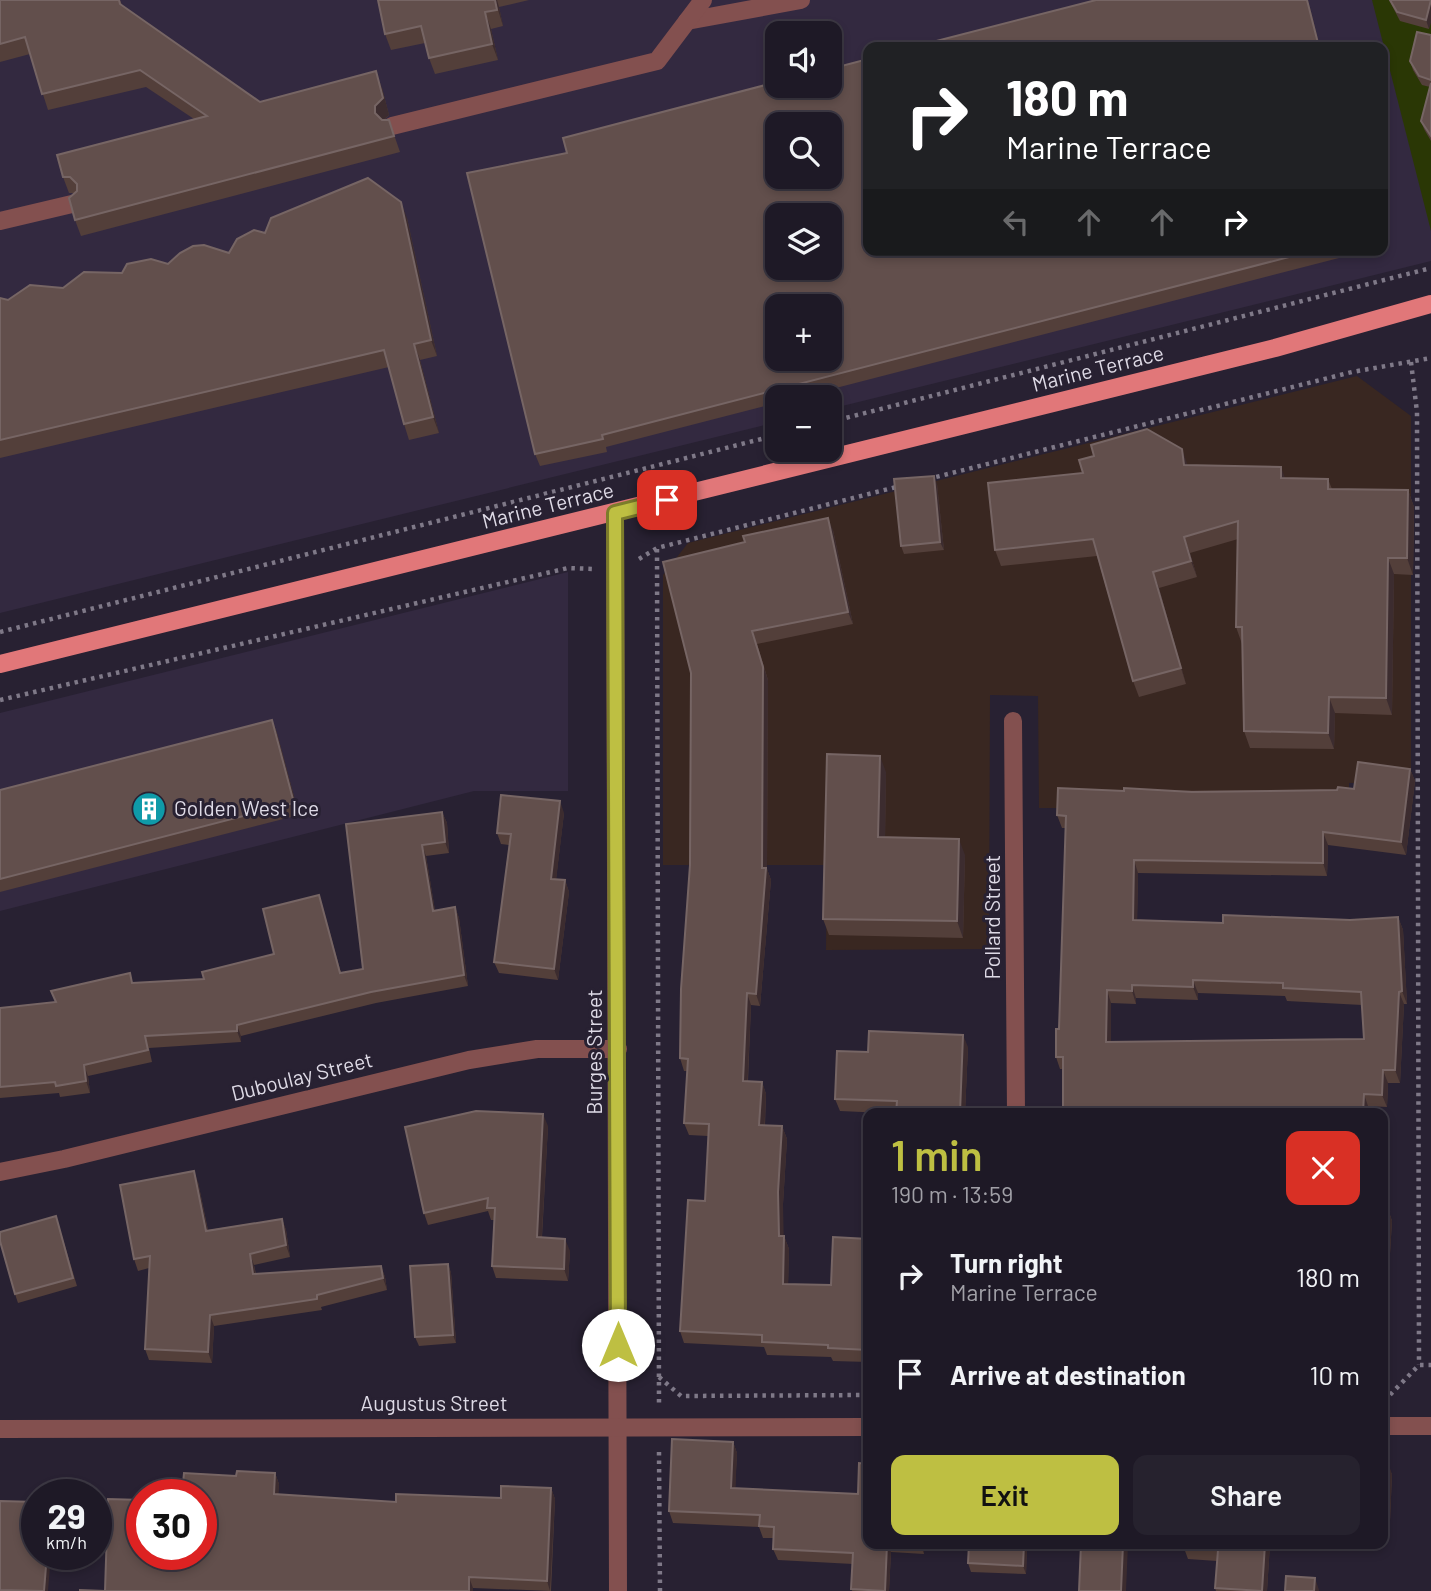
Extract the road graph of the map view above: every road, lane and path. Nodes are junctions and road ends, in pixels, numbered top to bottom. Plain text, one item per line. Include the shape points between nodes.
1 (703, 0) edge
2 (801, 0) edge
3 (687, 21) junction
4 (392, 126) edge
5 (72, 204) edge
6 (0, 221) edge
7 (1431, 268) edge
8 (1431, 304) edge
9 (1431, 358) edge
10 (1412, 362) junction
11 (842, 419) edge
12 (765, 438) edge
13 (926, 480) edge
14 (913, 483) edge
15 (615, 513) junction
16 (657, 548) junction
17 (642, 558) dead end
18 (590, 570) dead end
19 (0, 632) edge
20 (0, 664) edge
21 (0, 700) edge
22 (1013, 721) dead end
23 (618, 1049) junction
24 (1016, 1108) edge
25 (0, 1172) edge
26 (1419, 1365) junction
27 (1431, 1365) edge
28 (659, 1377) junction
29 (659, 1391) dead end
30 (863, 1395) edge
31 (1388, 1397) edge
32 (619, 1426) junction
33 (863, 1426) edge
34 (1388, 1426) edge
35 (1431, 1426) edge
36 (0, 1429) edge
37 (659, 1454) dead end
38 (618, 1591) edge
39 (660, 1591) edge

1 - 3 street
2 - 3 street
3 - 4 street via 657,61
5 - 6 street
7 - 11 path
8 - 15 main road, Marine Terrace via 1275,348
9 - 10 path
10 - 13 path via 1352,372
10 - 26 path via 1417,412
12 - 19 path
14 - 16 path
15 - 20 main road, Marine Terrace
15 - 23 street, Burges Street
16 - 17 path
16 - 28 path
18 - 21 path via 568,568
22 - 24 street, Pollard Street
23 - 25 street, Duboulay Street via 537,1049 469,1060
23 - 32 street, Burges Street
26 - 27 path
26 - 31 path
28 - 29 path
28 - 30 path via 681,1396
32 - 33 street, Augustus Street
32 - 36 street, Augustus Street
32 - 38 street, Burges Street
34 - 35 street
37 - 39 path

